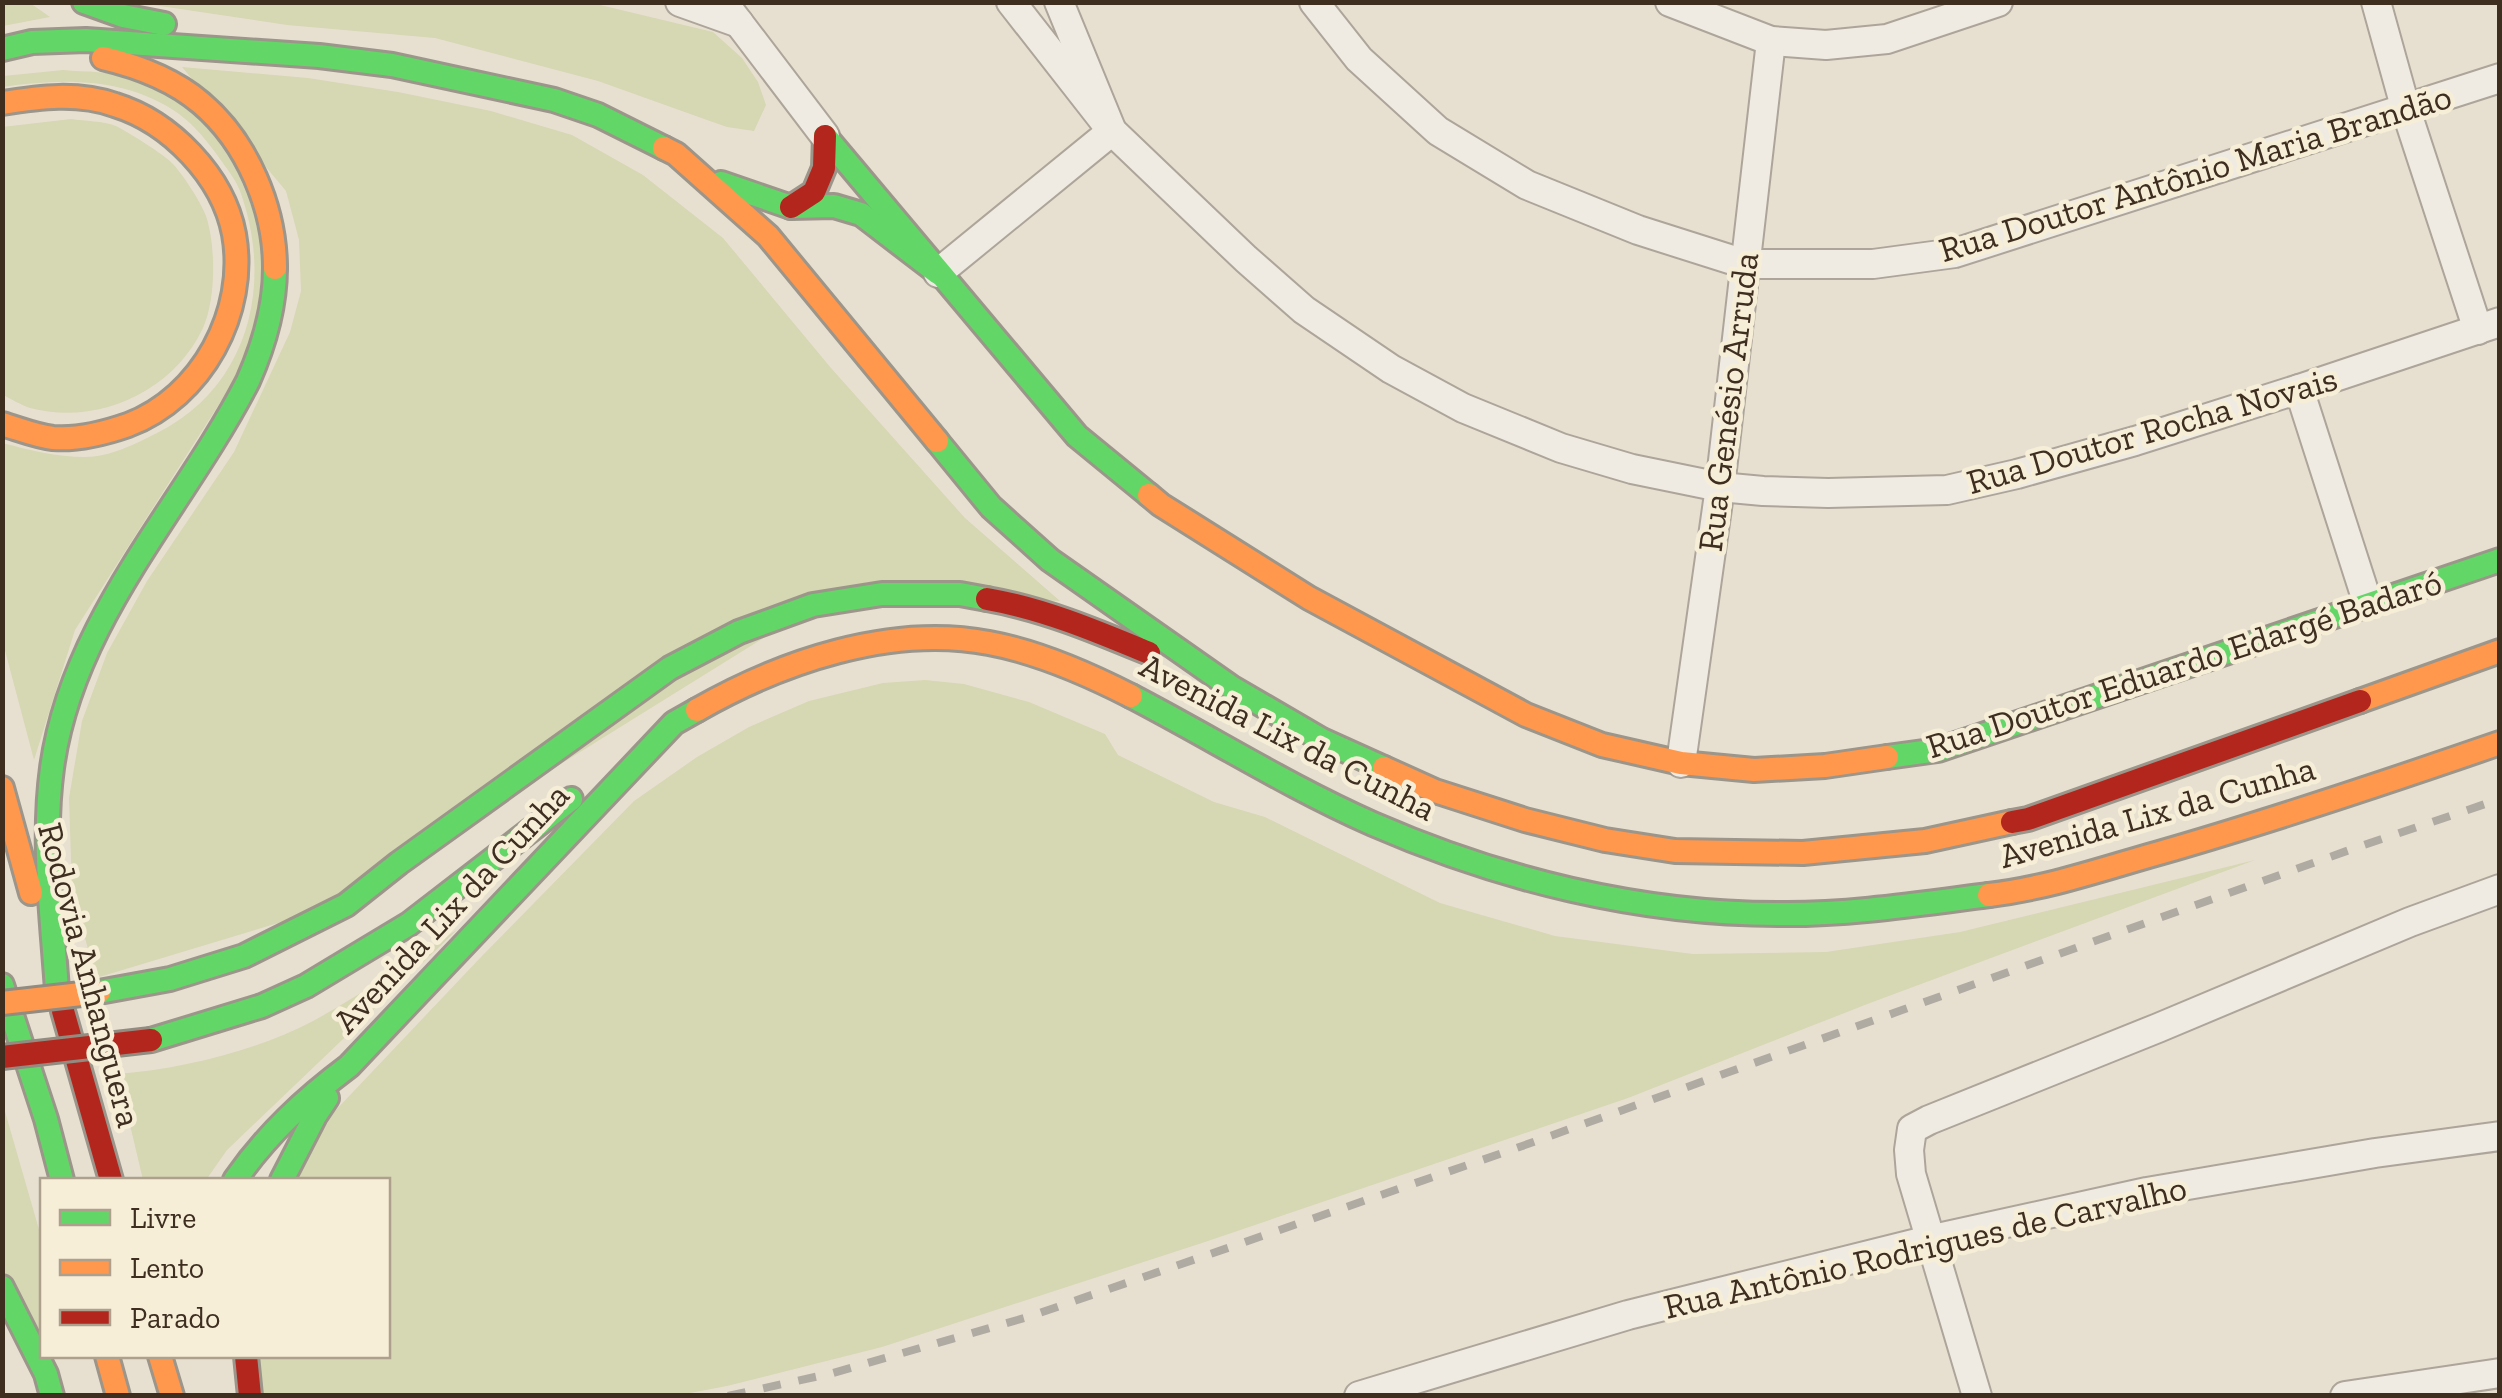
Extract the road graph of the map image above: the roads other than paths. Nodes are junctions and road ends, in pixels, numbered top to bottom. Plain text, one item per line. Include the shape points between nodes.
1 (84, 2) edge
2 (680, 2) edge
3 (1011, 2) edge
4 (1059, 2) edge
5 (1314, 2) edge
6 (1670, 2) edge
7 (1998, 2) edge
8 (2376, 2) edge
9 (731, 13) edge
10 (1772, 41) junction
11 (2, 48) edge
12 (319, 56) junction
13 (2, 57) edge
14 (2500, 78) edge
15 (2, 103) edge
16 (2406, 110) junction
17 (1112, 131) junction
18 (826, 136) junction
19 (701, 175) junction
20 (791, 207) junction
21 (1745, 264) junction
22 (938, 273) junction
23 (2489, 326) edge
24 (2299, 389) junction
25 (2, 424) edge
26 (1720, 487) junction
27 (2500, 560) edge
28 (2368, 604) junction
29 (2500, 651) edge
30 (1230, 688) junction
31 (674, 722) junction
32 (2500, 743) edge
33 (1682, 763) junction
34 (2, 788) edge
35 (2500, 890) edge
36 (2, 986) edge
37 (57, 990) junction
38 (2, 1002) edge
39 (2, 1057) edge
40 (349, 1066) junction
41 (2500, 1136) edge
42 (61, 1178) edge
43 (110, 1178) edge
44 (236, 1178) edge
45 (283, 1178) edge
46 (1929, 1240) junction
47 (2, 1288) edge
48 (108, 1358) edge
49 (161, 1358) edge
50 (246, 1358) edge
51 (2500, 1373) edge
52 (52, 1396) edge
53 (118, 1396) edge
54 (172, 1396) edge
55 (250, 1396) edge
56 (1359, 1396) edge
57 (1977, 1396) edge
58 (2345, 1396) edge

1 - 12 main road
2 - 9 street
3 - 17 street, Rua Doutor Rocha Novais
4 - 17 street
5 - 21 street, Rua Doutor Antônio Maria Brandão via 1359,59 1438,131 1512,176 1638,230
6 - 10 street
7 - 10 street via 1887,39
8 - 16 street
9 - 18 street, Rua Doutor Eduardo Edargé Badaró
10 - 21 street, Rua Genésio Arruda
11 - 12 main road via 86,40
12 - 19 main road, Avenida Lix da Cunha via 554,100 676,154
13 - 37 main road via 109,59 198,100 250,164 268,205 276,265 270,317 252,372 114,599 59,733 47,831
14 - 16 street, Rua Doutor Antônio Maria Brandão
15 - 25 main road via 96,99 146,118 179,141 206,175 234,232 236,261 225,328 207,362 160,410 91,436 49,438
16 - 21 street, Rua Doutor Antônio Maria Brandão via 1955,252 1873,264
16 - 23 street
17 - 22 street
17 - 26 street, Rua Doutor Rocha Novais via 1274,285 1390,369 1562,448
18 - 20 main road via 814,192
18 - 22 main road, Rua Doutor Eduardo Edargé Badaró
19 - 20 main road
19 - 30 main road, Avenida Lix da Cunha via 768,236 990,507 1050,560
20 - 22 main road via 834,206 861,214
21 - 26 street, Rua Genésio Arruda
22 - 33 main road, Rua Doutor Eduardo Edargé Badaró via 1077,436 1161,505 1309,598 1526,716 1602,745
23 - 24 street, Rua Doutor Rocha Novais
24 - 26 street, Rua Doutor Rocha Novais via 1947,490 1828,494
24 - 28 street
26 - 33 street, Rua Genésio Arruda
27 - 28 main road, Rua Doutor Eduardo Edargé Badaró
28 - 33 main road, Rua Doutor Eduardo Edargé Badaró via 1938,750 1754,770
29 - 30 main road, Avenida Lix da Cunha via 2028,818 1925,841 1803,852 1675,851 1525,820 1376,766
30 - 38 main road, bridge via 1024,605 960,594 882,594 813,605 670,668 346,906 244,956 99,992
31 - 32 main road, Avenida Lix da Cunha via 762,678 838,654 941,638 984,642 1056,661 1428,848 1606,896 1746,914 1830,912 2039,888
31 - 39 main road, bridge via 408,924 306,986 151,1040
31 - 40 main road, Avenida Lix da Cunha
34 - 37 main road, Rodovia Anhanguera
35 - 46 street via 1912,1129 1911,1174
36 - 42 main road
37 - 43 main road, Rodovia Anhanguera
40 - 44 main road, Avenida Lix da Cunha via 296,1106
40 - 45 main road
41 - 46 street, Rua Antônio Rodrigues de Carvalho via 2147,1192
46 - 56 street, Rua Antônio Rodrigues de Carvalho via 1628,1316
46 - 57 street
47 - 52 main road
48 - 53 main road
49 - 54 main road
50 - 55 main road
51 - 58 street

